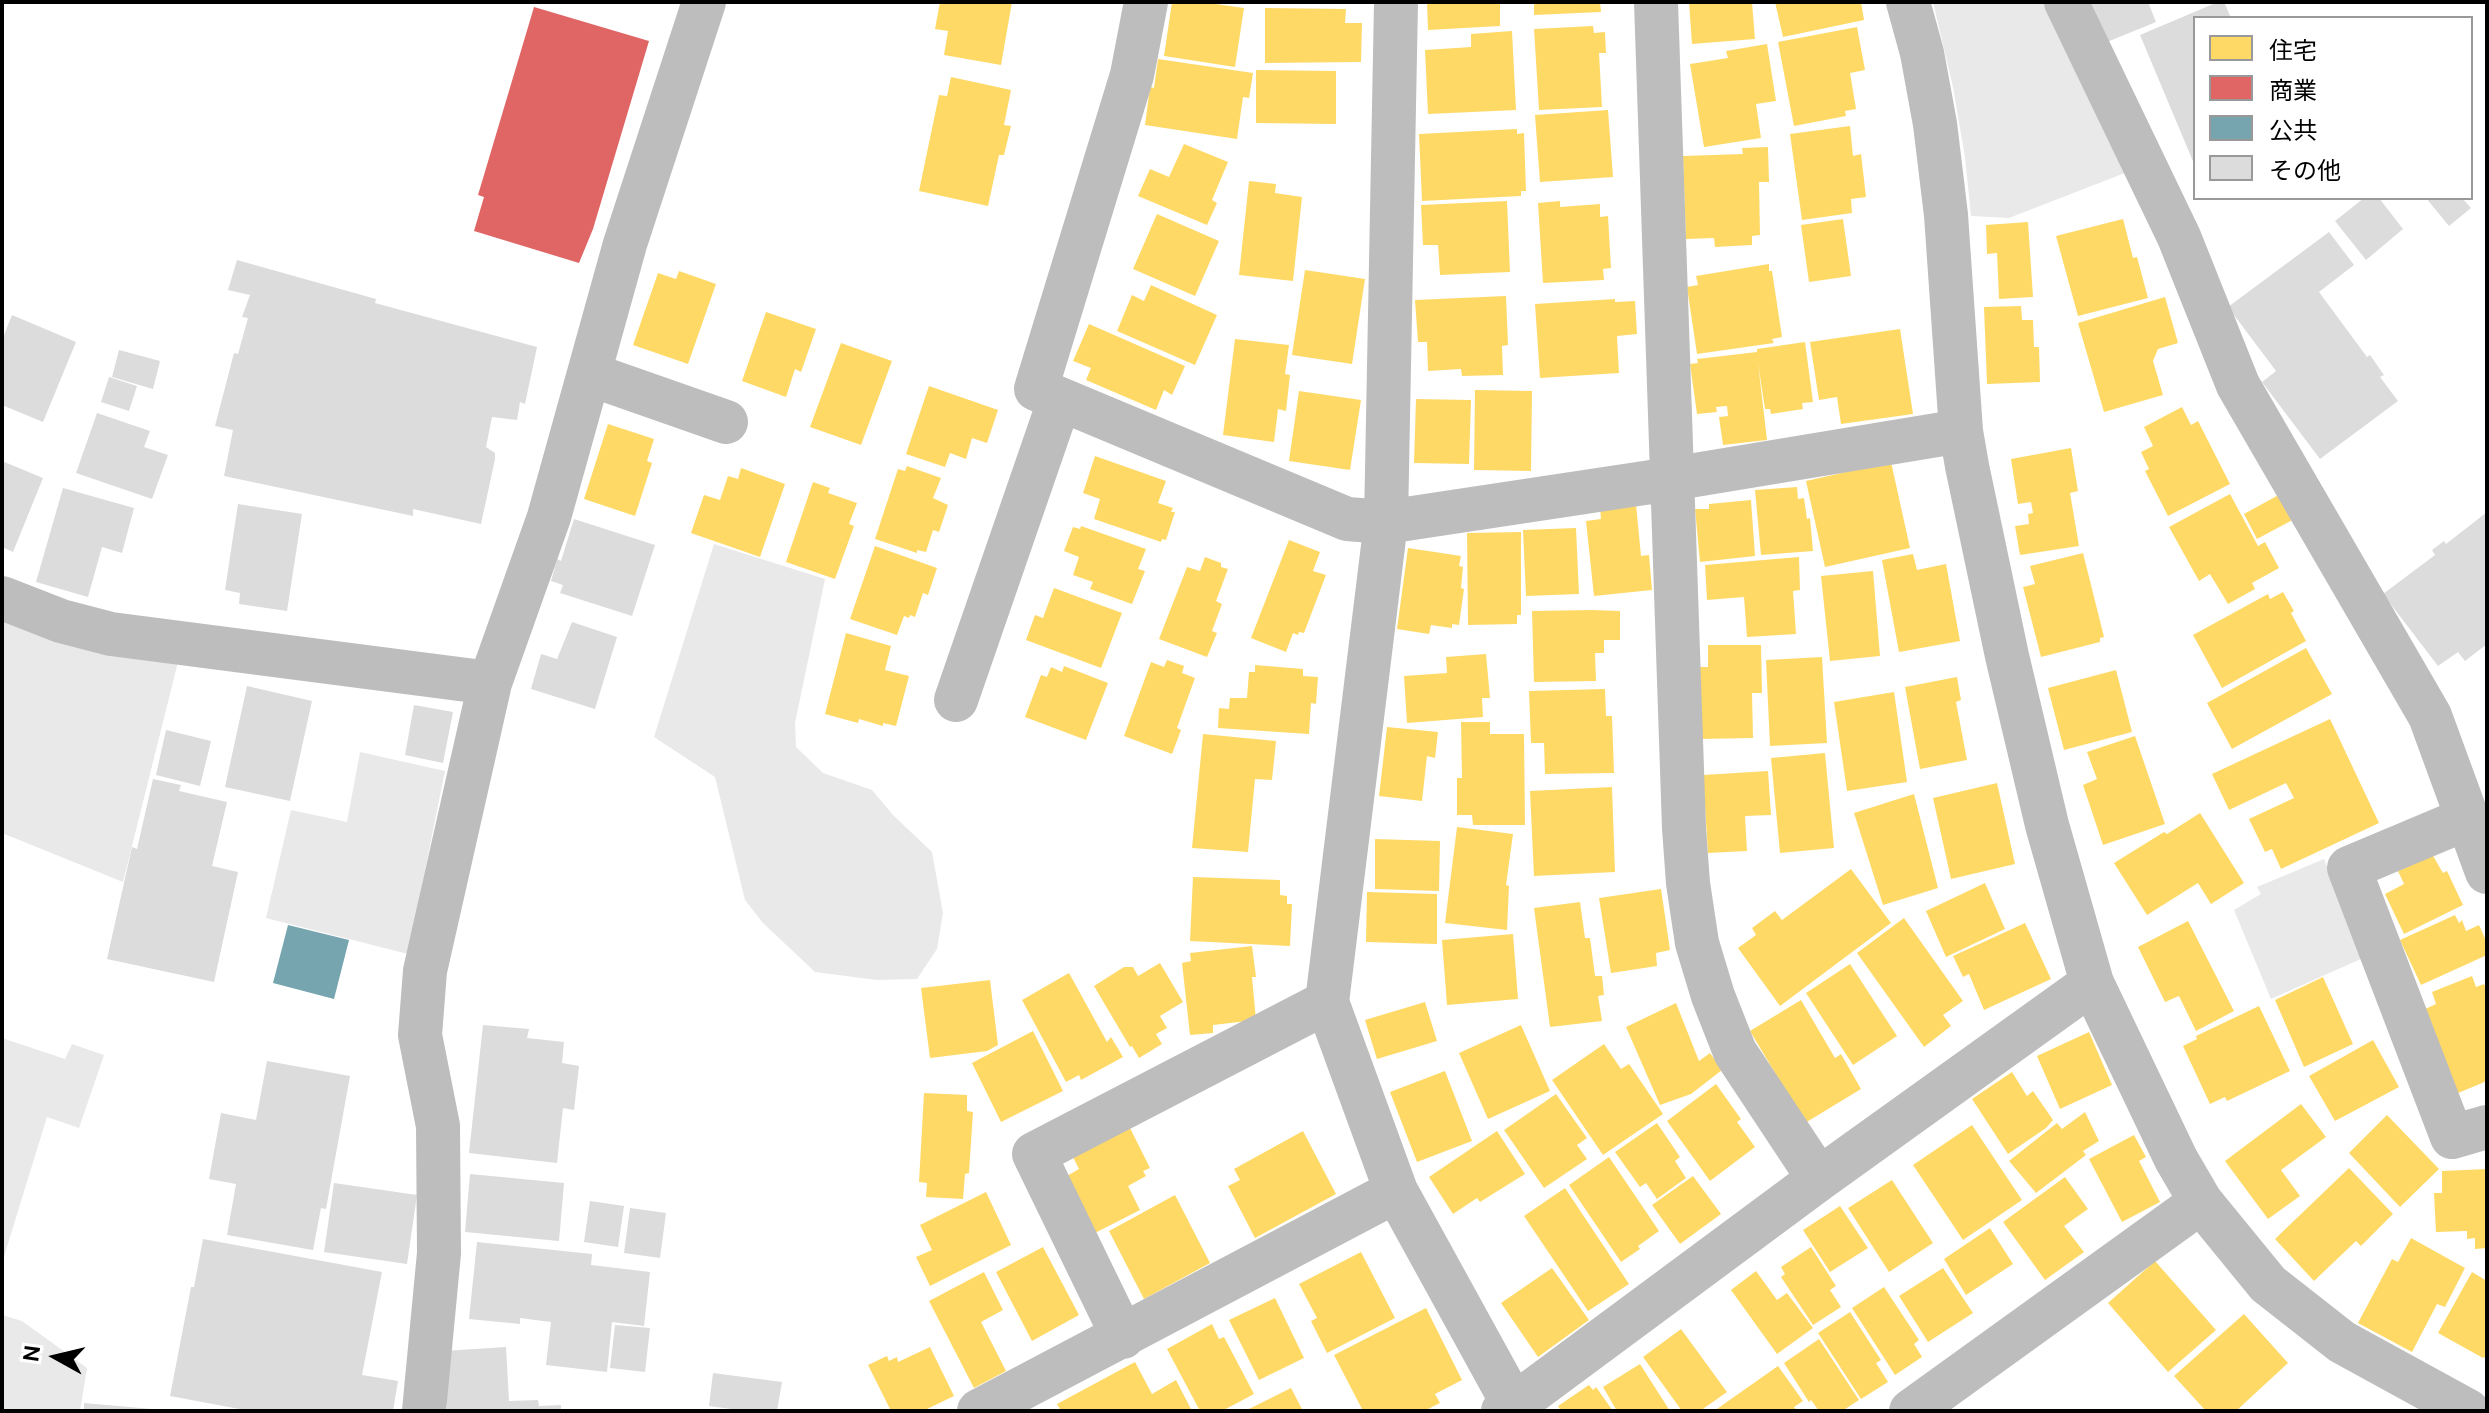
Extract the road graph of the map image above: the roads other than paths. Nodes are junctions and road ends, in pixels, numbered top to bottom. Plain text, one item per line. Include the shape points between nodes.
1 (704, 2) edge
2 (1146, 2) edge
3 (1396, 2) edge
4 (1656, 2) edge
5 (1908, 2) edge
6 (2066, 2) edge
7 (589, 374) junction
8 (1060, 399) junction
9 (726, 422) dead end
10 (1961, 431) junction
11 (1671, 479) junction
12 (1386, 522) junction
13 (2, 598) edge
14 (490, 683) junction
15 (956, 700) dead end
16 (2468, 818) junction
17 (2487, 872) edge
18 (2092, 983) junction
19 (1327, 1002) junction
20 (2487, 1127) edge
21 (1819, 1179) junction
22 (1396, 1191) junction
23 (2201, 1202) junction
24 (1123, 1337) junction
25 (1512, 1409) edge
26 (424, 1411) edge
27 (979, 1411) edge
28 (1911, 1411) edge
29 (2468, 1411) edge

1 - 7 street via 625,244
2 - 8 street via 1132,75 1036,389
3 - 12 street
4 - 11 street
5 - 10 street via 1935,124
6 - 16 street via 2179,237 2238,385 2430,716
7 - 9 street
7 - 14 street via 549,517
8 - 12 street via 1347,519
8 - 15 street
10 - 11 street
10 - 18 street via 2047,825
11 - 12 street
11 - 21 street via 1684,828 1697,943 1735,1052
12 - 19 street
13 - 14 street via 111,634
14 - 26 street via 424,984 420,1035 438,1126 439,1253
16 - 17 street
16 - 20 street via 2349,868 2452,1137
18 - 21 street
18 - 23 street
19 - 22 street
19 - 24 street via 1034,1154
21 - 25 street
22 - 24 street
22 - 25 street
23 - 28 street
23 - 29 street via 2268,1284 2304,1315 2342,1342
24 - 27 street

